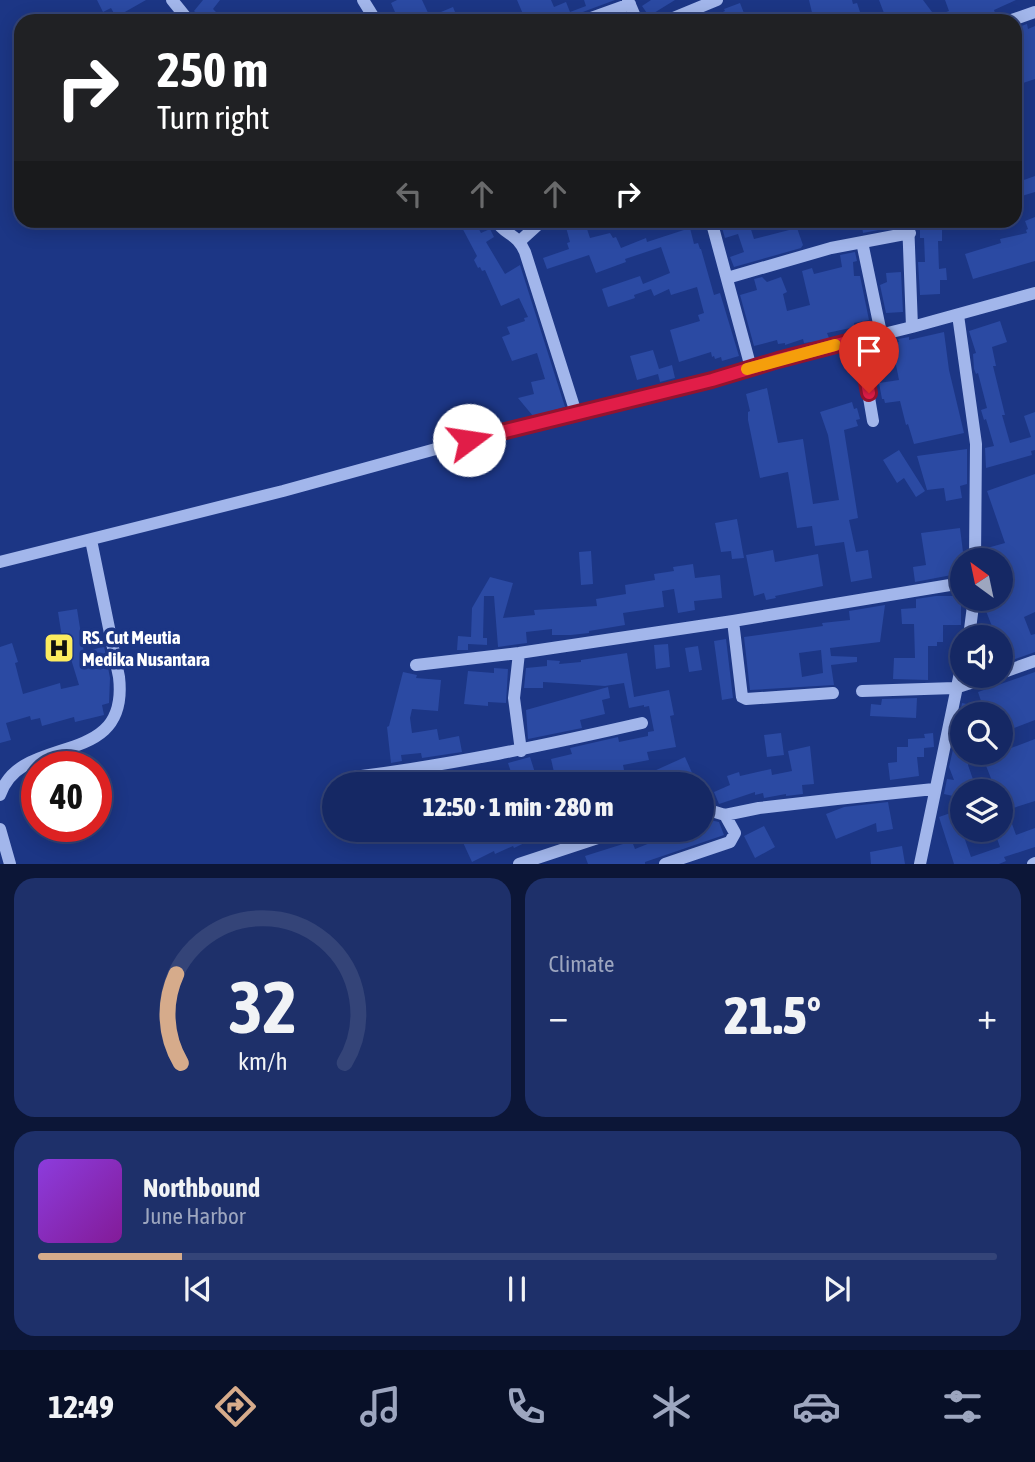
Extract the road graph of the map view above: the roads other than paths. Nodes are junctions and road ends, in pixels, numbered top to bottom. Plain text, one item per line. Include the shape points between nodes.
1 (172, 0) edge
2 (717, 0) edge
3 (629, 2) edge
4 (183, 14) edge
5 (600, 14) edge
6 (683, 14) edge
7 (502, 228) edge
8 (534, 228) edge
9 (713, 228) edge
10 (906, 228) edge
11 (909, 228) edge
12 (520, 241) junction
13 (862, 242) junction
14 (727, 278) junction
15 (1035, 293) edge
16 (958, 315) junction
17 (912, 327) junction
18 (881, 333) junction
19 (859, 339) junction
20 (751, 368) junction
21 (576, 413) junction
22 (873, 421) dead end
23 (91, 540) junction
24 (975, 548) edge
25 (0, 562) edge
26 (950, 585) edge
27 (733, 621) junction
28 (519, 653) junction
29 (1035, 661) edge
30 (416, 665) dead end
31 (1013, 669) edge
32 (955, 688) joint
33 (862, 691) dead end
34 (833, 692) dead end
35 (642, 723) dead end
36 (521, 751) junction
37 (394, 772) edge
38 (934, 789) junction
39 (0, 795) edge
40 (714, 812) edge
41 (726, 815) junction
42 (0, 830) edge
43 (585, 842) edge
44 (9, 863) edge
45 (519, 863) edge
46 (665, 863) edge
47 (920, 863) edge

1 - 4 street
2 - 6 street
3 - 5 street
7 - 12 street
8 - 12 street
9 - 14 street
10 - 13 street
11 - 17 street
12 - 21 street
13 - 14 street
13 - 18 street
14 - 20 street
15 - 16 street
16 - 17 street
16 - 24 street via 976,444
17 - 18 street
18 - 19 street
19 - 20 street
19 - 22 street
20 - 21 street
21 - 23 street
23 - 25 street
23 - 39 street via 119,677 119,706 96,737 34,761 12,776
26 - 27 street
27 - 28 street
27 - 34 street via 742,697
28 - 30 street
28 - 36 street via 514,698
29 - 31 street
32 - 33 street
32 - 38 street
35 - 36 street
36 - 37 street
38 - 41 street
38 - 47 street
40 - 41 street
41 - 46 street via 735,833 730,842
42 - 44 street
43 - 45 street

